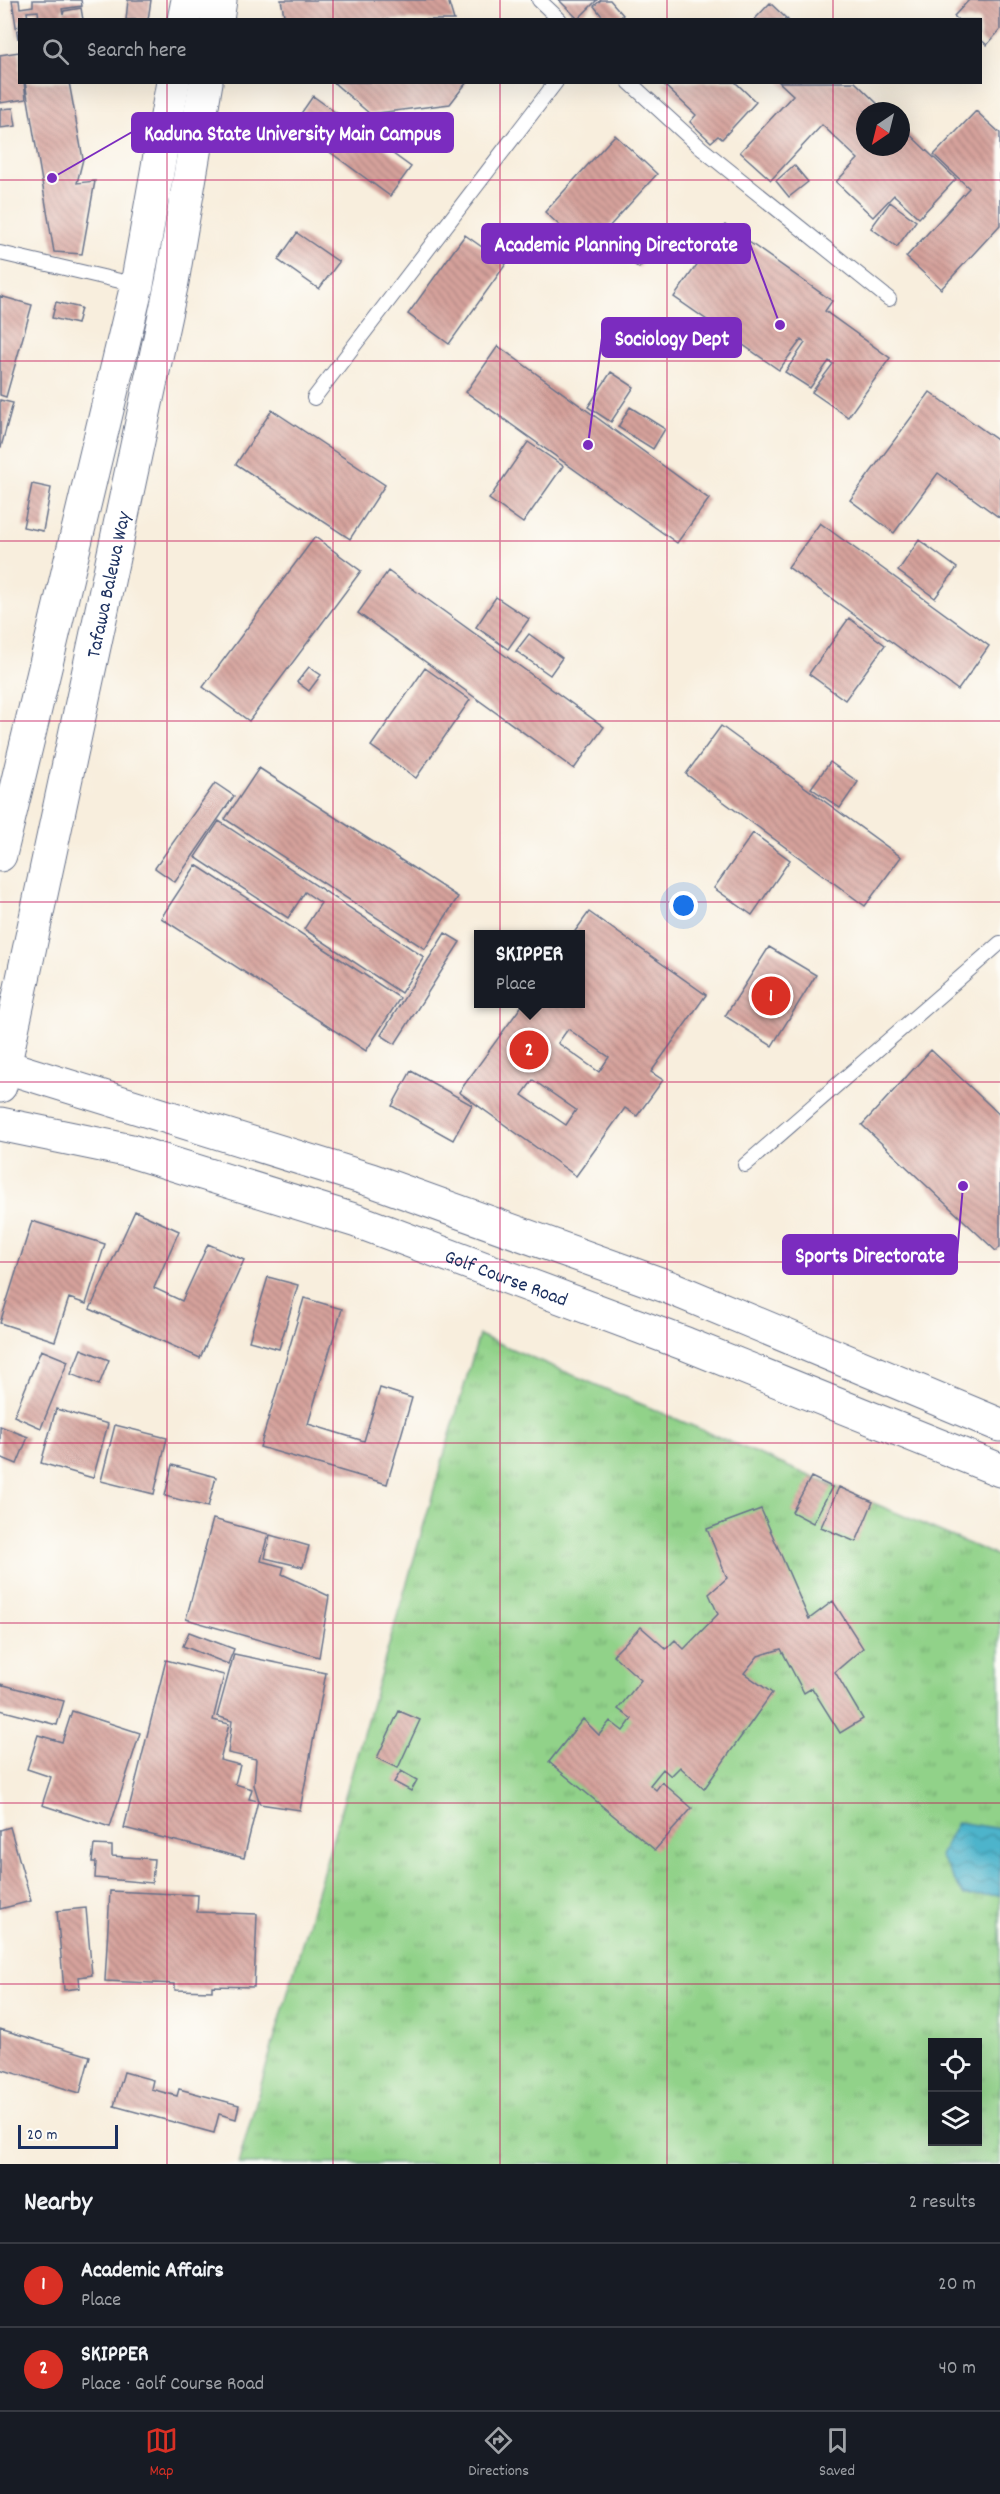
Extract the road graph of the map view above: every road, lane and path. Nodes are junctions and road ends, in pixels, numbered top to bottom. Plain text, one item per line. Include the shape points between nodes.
1 (188, 0) edge
2 (220, 0) edge
3 (539, 0) edge
4 (184, 18) edge
5 (217, 18) edge
6 (558, 18) edge
7 (173, 84) edge
8 (206, 84) edge
9 (554, 84) edge
10 (631, 84) edge
11 (0, 253) edge
12 (136, 285) junction
13 (889, 299) dead end
14 (314, 398) dead end
15 (0, 855) edge
16 (1000, 943) edge
17 (1, 1072) edge
18 (0, 1124) edge
19 (745, 1165) dead end
20 (995, 1423) edge
21 (987, 1465) edge

1 - 4 street
2 - 5 street
3 - 6 lane
7 - 12 street, Tafawa Balewa Way
8 - 17 street, Tafawa Balewa Way via 172,282
9 - 14 lane
10 - 13 lane via 701,148
11 - 12 lane
12 - 15 street, Tafawa Balewa Way
16 - 19 lane
17 - 20 street via 393,1188 671,1288
18 - 21 street, Golf Course Road via 131,1151 357,1221 686,1344
20 - 21 street

